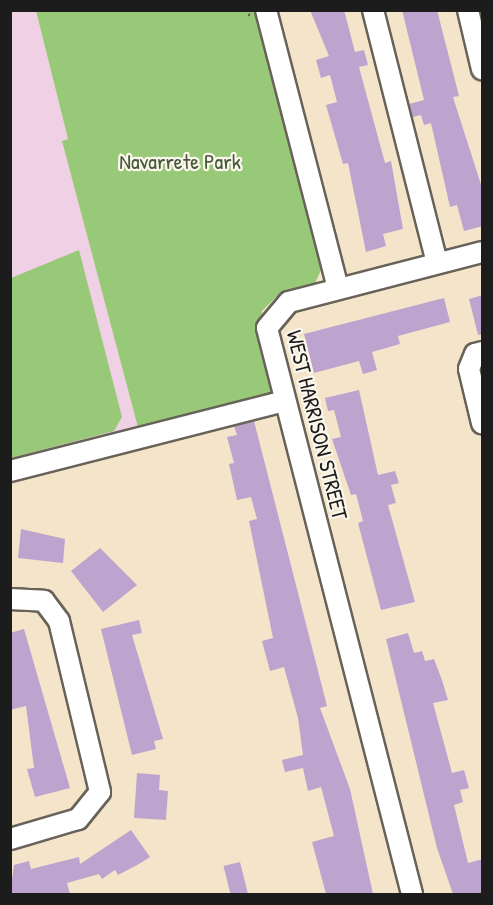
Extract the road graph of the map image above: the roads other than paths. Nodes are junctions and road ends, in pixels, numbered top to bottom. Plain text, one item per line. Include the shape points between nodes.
1 (267, 10) edge
2 (373, 10) edge
3 (468, 10) edge
4 (483, 69) edge
5 (483, 252) edge
6 (437, 263) junction
7 (338, 288) junction
8 (483, 352) edge
9 (285, 401) junction
10 (483, 423) edge
11 (10, 471) edge
12 (10, 599) edge
13 (10, 839) edge
14 (412, 894) edge

1 - 7 street
2 - 6 street
3 - 4 street
5 - 6 street
6 - 7 street
7 - 9 street, WEST HARRISON STREET via 290,302 267,328
8 - 10 street via 475,354 469,369
9 - 11 street
9 - 14 street, WEST HARRISON STREET
12 - 13 street via 44,601 59,621 68,643 100,792 78,819

